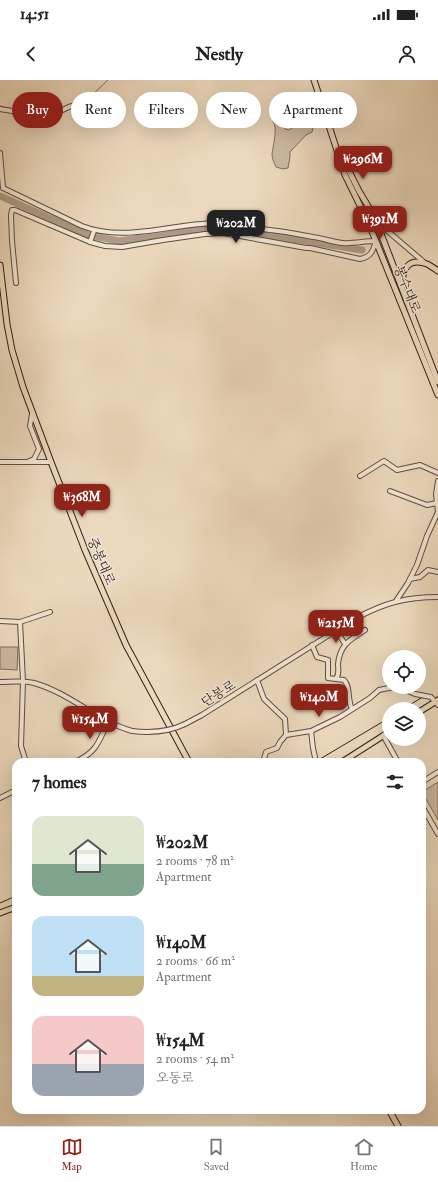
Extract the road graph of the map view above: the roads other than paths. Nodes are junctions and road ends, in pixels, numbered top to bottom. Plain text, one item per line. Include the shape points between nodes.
1 (314, 80) edge
2 (71, 107) edge
3 (0, 109) edge
4 (337, 146) junction
5 (0, 153) edge
6 (357, 199) junction
7 (375, 220) junction
8 (94, 231) junction
9 (376, 241) junction
10 (90, 242) junction
11 (387, 250) junction
12 (380, 251) junction
13 (0, 264) edge
14 (427, 264) junction
15 (438, 271) edge
16 (16, 283) dead end
17 (402, 290) junction
18 (438, 382) edge
19 (438, 395) edge
20 (32, 413) junction
21 (0, 462) edge
22 (27, 462) junction
23 (51, 462) junction
24 (438, 473) edge
25 (360, 476) dead end
26 (438, 482) edge
27 (390, 491) dead end
28 (437, 503) junction
29 (438, 572) edge
30 (410, 579) junction
31 (438, 597) edge
32 (396, 601) junction
33 (50, 612) dead end
34 (0, 621) edge
35 (20, 622) junction
36 (336, 630) junction
37 (365, 630) dead end
38 (345, 644) junction
39 (312, 645) junction
40 (336, 679) junction
41 (257, 680) junction
42 (23, 681) junction
43 (0, 682) edge
44 (382, 689) edge
45 (416, 694) edge
46 (437, 702) edge
47 (426, 708) edge
48 (352, 709) junction
49 (108, 722) junction
50 (311, 731) junction
51 (286, 735) junction
52 (382, 737) edge
53 (389, 746) edge
54 (25, 758) edge
55 (84, 758) edge
56 (187, 758) edge
57 (264, 758) edge
58 (315, 758) edge
59 (348, 758) edge
60 (396, 758) edge
61 (438, 772) edge
62 (426, 780) edge
63 (12, 792) edge
64 (0, 798) edge
65 (426, 813) edge
66 (438, 834) edge
67 (12, 908) edge
68 (0, 913) edge
69 (391, 1114) edge
70 (398, 1126) edge

1 - 4 main road, 봉수대로
2 - 3 street via 32,120 12,111
4 - 6 main road, 봉수대로
4 - 7 main road
5 - 8 street via 3,188
6 - 7 main road
6 - 9 main road, 봉수대로
7 - 11 main road, 봉수대로
7 - 14 street
8 - 9 street via 130,233 217,223 295,233 342,243
8 - 10 street
9 - 10 street via 369,256 360,259 223,233 122,247
9 - 12 main road, 봉수대로
10 - 16 street via 12,210 12,247
11 - 12 main road via 381,248
11 - 17 main road, 봉수대로
12 - 19 main road, 봉수대로
13 - 20 main road, 중봉대로 via 12,350
14 - 15 main road
14 - 17 main road via 413,262 404,269
17 - 18 main road, 봉수대로
20 - 22 street via 30,426 39,450 34,459
20 - 23 main road, 중봉대로
21 - 22 street
22 - 23 street
23 - 56 main road, 중봉대로 via 126,645
24 - 25 street via 420,465 397,470 384,461
26 - 28 street
27 - 28 street via 427,505
28 - 30 street via 438,512
29 - 30 street via 428,570 420,577
30 - 32 street
31 - 32 street, 단봉로
32 - 36 street, 단봉로 via 376,608
33 - 35 street
34 - 35 street
35 - 42 street
36 - 38 street
36 - 39 street, 단봉로
37 - 38 street
38 - 40 street via 339,657 339,673
39 - 40 street via 317,657 328,660 328,678
39 - 41 street, 단봉로
40 - 48 street via 347,683 348,699
41 - 49 street, 단봉로, bridge via 202,715 174,728 154,732 132,731
41 - 51 street via 264,699 285,719
42 - 43 street, 단봉로
42 - 49 street, 단봉로 via 53,690
42 - 54 street via 21,746
44 - 48 street
45 - 46 street via 431,697
46 - 47 main road
48 - 50 street
49 - 55 street via 97,744
50 - 51 street
50 - 58 street
51 - 57 street via 277,748 266,752
52 - 59 main road
53 - 60 street
61 - 62 street
63 - 64 street
65 - 66 street
67 - 68 main road
69 - 70 main road

